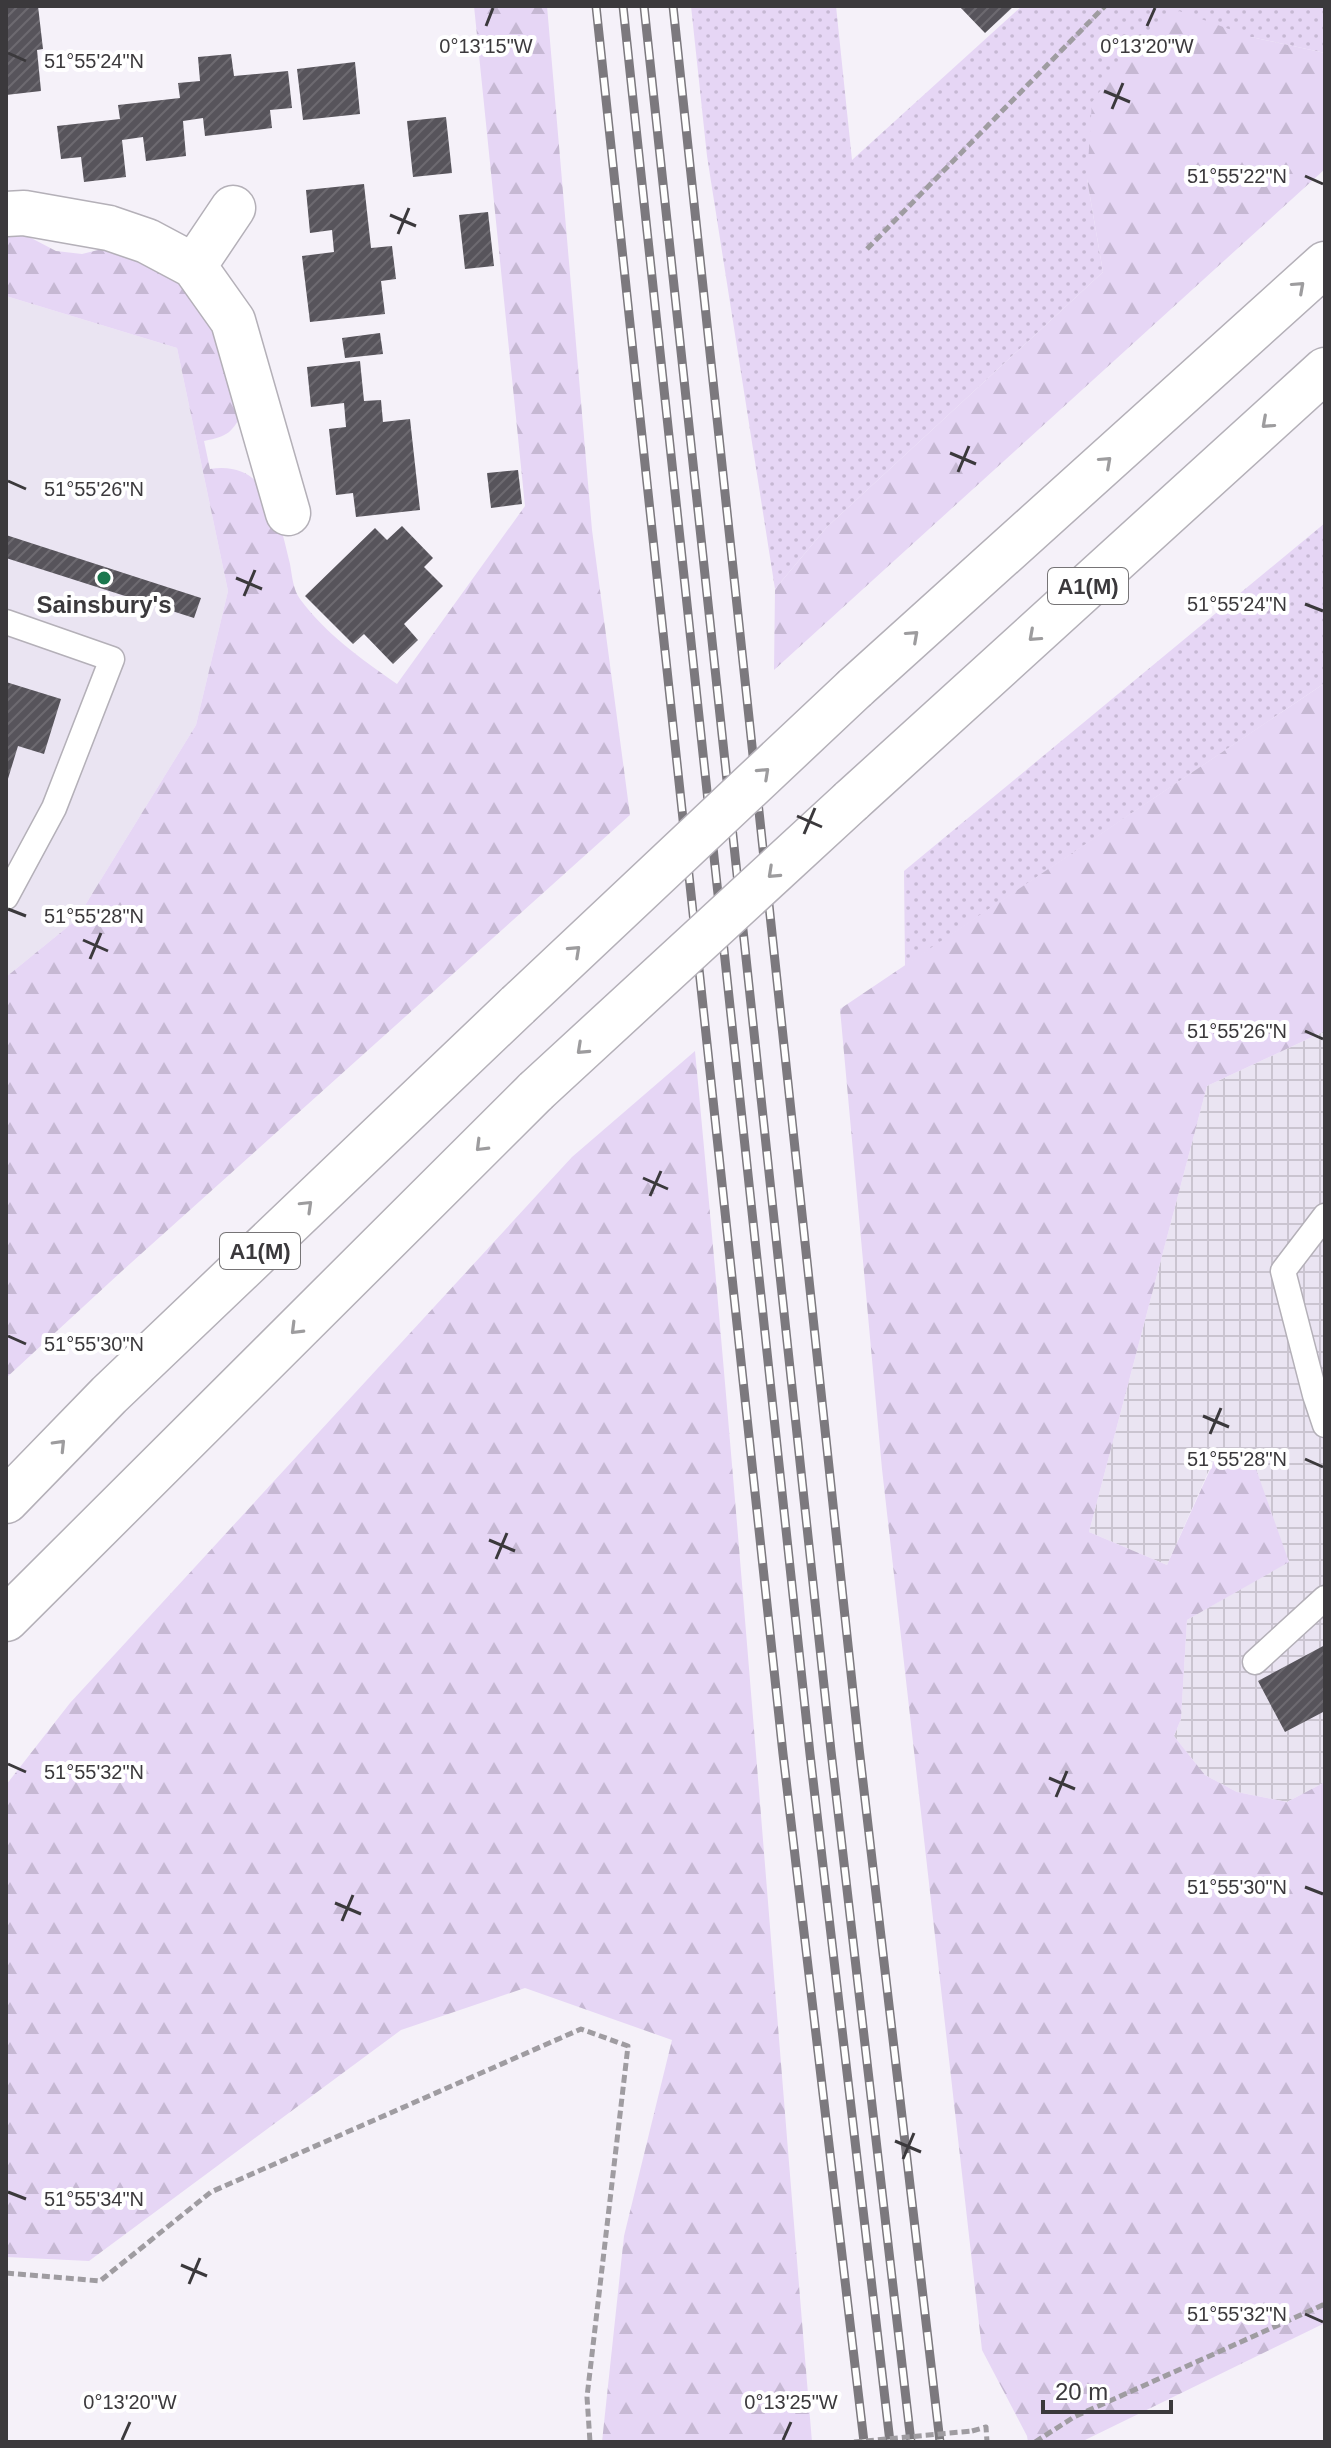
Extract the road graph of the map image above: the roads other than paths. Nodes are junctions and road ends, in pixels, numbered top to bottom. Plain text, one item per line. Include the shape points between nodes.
1 (233, 208) dead end
2 (6, 214) edge
3 (1325, 264) edge
4 (194, 266) junction
5 (1325, 370) edge
6 (288, 513) dead end
7 (6, 622) edge
8 (6, 897) edge
9 (1325, 1216) edge
10 (1325, 1425) edge
11 (6, 1501) edge
12 (91, 1533) junction
13 (1325, 1598) edge
14 (6, 1619) edge
15 (6, 1646) edge
16 (1255, 1662) dead end

1 - 4 main road
2 - 4 main road via 109,228
11 -> 3 main road, A1(M), bridge via 109,1395 855,688
4 - 6 main road via 233,321
5 -> 12 main road, A1(M), bridge via 536,1091
7 - 8 lane via 112,659 54,808
9 - 10 lane via 1283,1271
12 - 14 main road, A1(M)
12 - 15 main road
13 - 16 lane

